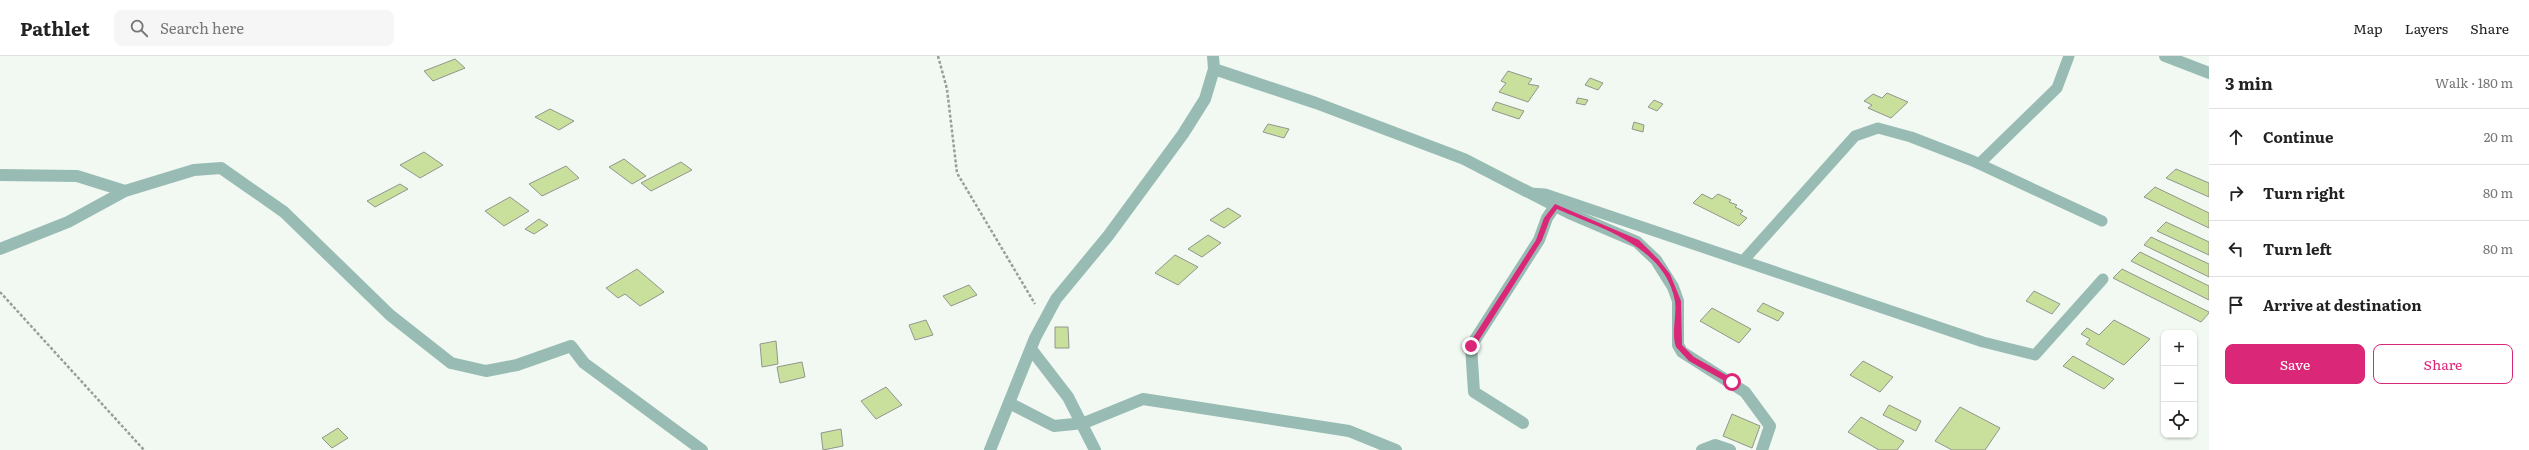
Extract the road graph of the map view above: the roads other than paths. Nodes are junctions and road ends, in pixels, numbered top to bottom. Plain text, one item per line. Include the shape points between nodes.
1 (1213, 56) edge
2 (2069, 56) edge
3 (2165, 56) edge
4 (1214, 69) junction
5 (2209, 73) edge
6 (1979, 164) junction
7 (0, 175) edge
8 (125, 191) junction
9 (1530, 193) junction
10 (1555, 206) junction
11 (2102, 221) dead end
12 (0, 249) edge
13 (1743, 261) junction
14 (2103, 279) dead end
15 (1031, 349) junction
16 (1009, 403) junction
17 (1523, 422) dead end
18 (1084, 423) junction
19 (702, 450) edge
20 (990, 450) edge
21 (1095, 450) edge
22 (1396, 450) edge
23 (1702, 450) edge
24 (1730, 450) edge
25 (1762, 450) edge

1 - 4 street
2 - 6 lane via 2057,88
3 - 5 street
4 - 9 street via 1316,103 1464,159
4 - 15 street via 1205,99 1183,134 1108,236 1056,299
6 - 11 lane
6 - 13 lane via 1911,137 1878,128 1856,136
7 - 8 street via 77,176
8 - 12 street via 68,222
8 - 19 street via 194,170 221,168 284,212 390,315 451,362 486,371 517,365 571,346 584,363
9 - 10 street
9 - 13 lane via 1545,194
10 - 17 street via 1547,218 1539,240 1471,346 1474,392
10 - 25 street via 1637,242 1656,260 1667,274 1678,301 1678,345 1691,359 1746,392 1770,426
13 - 14 lane via 1945,327 1983,342 2035,355
15 - 16 street
15 - 18 street via 1051,372
16 - 18 street via 1054,426
16 - 20 street
18 - 21 street
18 - 22 street via 1143,399 1349,430
23 - 24 street via 1715,445

